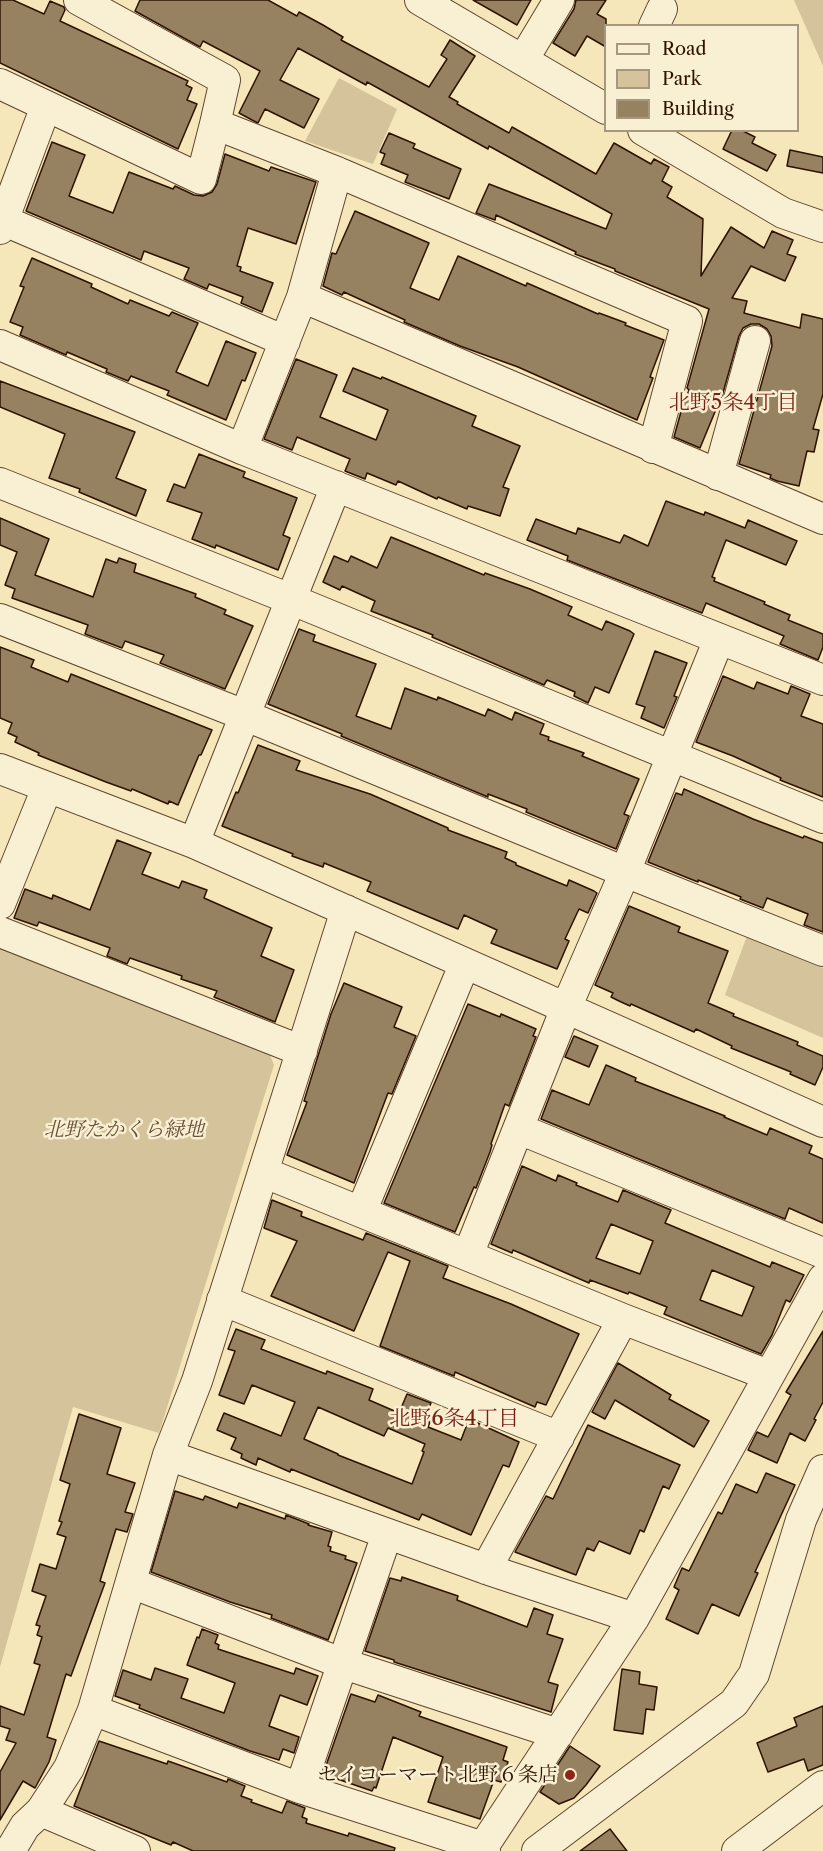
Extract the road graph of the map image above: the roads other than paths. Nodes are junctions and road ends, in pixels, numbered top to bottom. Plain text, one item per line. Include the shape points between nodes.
1 (79, 0) edge
2 (420, 0) edge
3 (559, 0) edge
4 (523, 60) junction
5 (0, 84) edge
6 (46, 106) junction
7 (604, 108) edge
8 (215, 124) junction
9 (646, 132) edge
10 (337, 172) junction
11 (1, 222) edge
12 (823, 227) edge
13 (302, 297) junction
14 (285, 341) junction
15 (755, 341) dead end
16 (0, 345) edge
17 (653, 448) junction
18 (242, 449) junction
19 (718, 475) junction
20 (0, 483) edge
21 (336, 486) junction
22 (821, 509) edge
23 (290, 599) junction
24 (0, 619) edge
25 (719, 639) junction
26 (823, 680) edge
27 (244, 715) junction
28 (672, 757) junction
29 (0, 769) edge
30 (47, 788) junction
31 (823, 818) edge
32 (194, 843) junction
33 (625, 872) junction
34 (0, 904) edge
35 (346, 910) junction
36 (0, 932) edge
37 (823, 951) edge
38 (465, 963) junction
39 (566, 1008) junction
40 (302, 1051) junction
41 (823, 1122) edge
42 (519, 1129) junction
43 (263, 1172) junction
44 (361, 1212) junction
45 (823, 1253) edge
46 (468, 1255) junction
47 (823, 1279) edge
48 (222, 1300) junction
49 (623, 1319) junction
50 (768, 1376) junction
51 (559, 1437) junction
52 (168, 1455) junction
53 (823, 1470) edge
54 (387, 1533) junction
55 (486, 1569) junction
56 (130, 1583) junction
57 (634, 1618) junction
58 (344, 1664) junction
59 (93, 1710) junction
60 (558, 1734) junction
61 (823, 1786) edge
62 (300, 1788) junction
63 (41, 1811) junction
64 (484, 1849) edge
65 (10, 1851) edge
66 (135, 1851) edge
67 (537, 1851) edge
68 (737, 1851) edge

1 - 8 street via 225,80
2 - 4 street
3 - 4 street
4 - 7 street
5 - 6 street
6 - 8 street via 201,179
6 - 11 street
8 - 10 street
9 - 12 street via 783,213
10 - 13 street
10 - 17 street via 687,321
11 - 14 street
13 - 14 street
13 - 17 street
14 - 18 street
15 - 19 street
16 - 18 street
17 - 19 street
18 - 21 street
19 - 22 street
20 - 23 street
21 - 23 street
21 - 25 street
23 - 27 street
23 - 28 street
24 - 27 street
25 - 26 street
25 - 28 street
27 - 32 street
27 - 33 street
28 - 31 street
28 - 33 street
29 - 30 street
30 - 32 street
30 - 34 street
32 - 35 street
33 - 37 street
33 - 39 street
35 - 38 street
35 - 40 street
36 - 40 street
38 - 39 street
38 - 44 street
39 - 41 street
39 - 42 street
40 - 43 street
42 - 45 street
42 - 46 street
43 - 44 street
43 - 48 street
44 - 46 street
46 - 49 street
47 - 50 street
48 - 51 street
48 - 52 street
49 - 50 street
49 - 51 street
50 - 57 street
51 - 55 street
52 - 54 street
52 - 56 street
53 - 67 street via 801,1520 754,1674 734,1703
54 - 55 street
54 - 58 street
55 - 57 street
56 - 58 street
56 - 59 street
57 - 60 street
58 - 60 street
58 - 62 street
59 - 62 street
59 - 63 street via 69,1768
60 - 64 street
61 - 68 street
62 - 64 street
63 - 65 street via 25,1826
63 - 66 street

